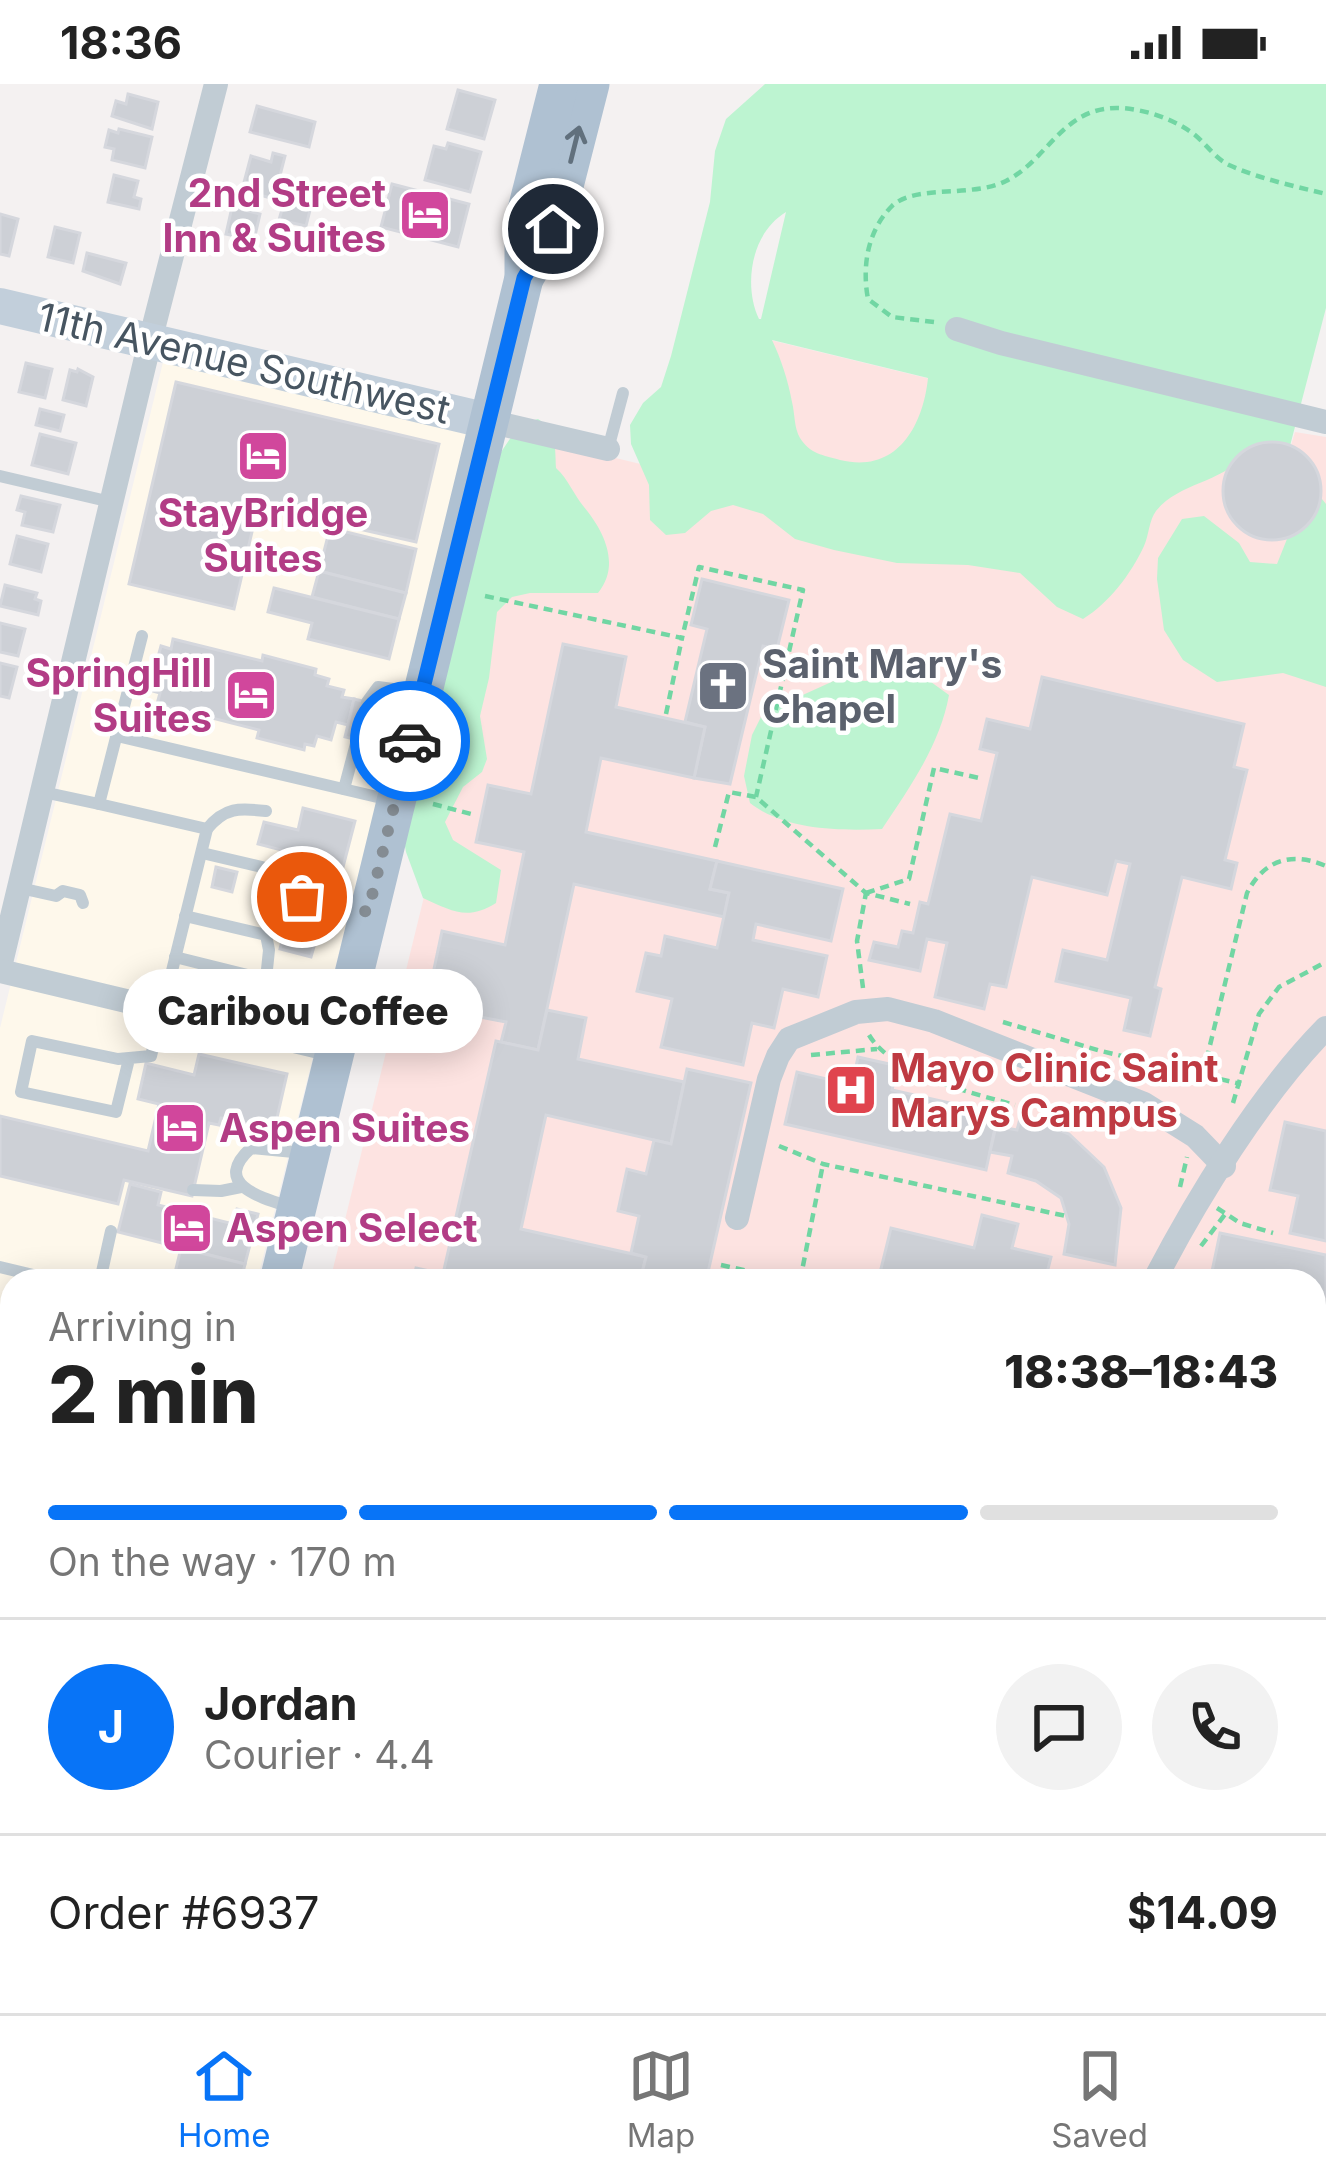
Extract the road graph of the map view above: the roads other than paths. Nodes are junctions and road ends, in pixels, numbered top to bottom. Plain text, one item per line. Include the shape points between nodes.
1 (216, 84) edge
2 (559, 84) edge
3 (590, 84) edge
4 (524, 278) junction
5 (0, 307) edge
6 (958, 328) road end
7 (149, 341) junction
8 (623, 393) dead end
9 (488, 421) junction
10 (1326, 422) edge
11 (608, 449) joint
12 (0, 476) edge
13 (111, 502) junction
14 (142, 636) dead end
15 (422, 693) junction
16 (367, 702) dead end
17 (117, 736) junction
18 (357, 740) dead end
19 (344, 789) junction
20 (42, 792) junction
21 (415, 803) junction
22 (99, 804) junction
23 (266, 811) dead end
24 (207, 829) junction
25 (202, 853) junction
26 (20, 888) junction
27 (87, 904) dead end
28 (368, 912) junction
29 (185, 916) junction
30 (175, 957) junction
31 (0, 969) edge
32 (266, 979) junction
33 (162, 1009) junction
34 (1326, 1028) edge
35 (281, 1038) junction
36 (336, 1052) junction
37 (129, 1059) junction
38 (311, 1154) junction
39 (1224, 1166) junction
40 (241, 1186) junction
41 (193, 1190) dead end
42 (297, 1209) junction
43 (737, 1218) dead end
44 (111, 1231) dead end
45 (103, 1269) edge
46 (283, 1269) edge
47 (1161, 1269) edge

1 - 7 street
2 - 4 main road via 524,222
4 -> 3 main road via 553,229
4 - 9 main road
5 - 7 main road, 11th Avenue Southwest
6 - 10 street
7 - 9 main road, 11th Avenue Southwest
7 - 13 street
8 - 11 lane
9 - 11 street
9 - 15 main road
12 - 13 lane
13 - 20 street
14 - 17 lane
15 - 16 lane via 379,687
15 - 21 main road
17 - 19 lane
17 - 22 lane
18 - 19 lane
19 - 21 lane
20 - 22 lane
20 - 26 street
21 - 28 main road
22 - 24 lane
23 - 24 lane via 237,808
24 - 25 lane
25 - 28 lane via 262,867 267,887
25 - 29 lane
26 - 27 lane via 80,895
26 - 31 street
28 - 36 main road
29 - 30 lane
29 - 32 lane via 266,935
30 - 32 lane
30 - 33 lane
31 - 33 street
32 - 35 lane via 291,986
33 - 35 street
33 - 37 lane via 152,1056
34 - 39 street
35 - 36 street
36 - 38 main road
37 - 37 lane via 32,1041 21,1092 116,1112
38 - 40 lane via 251,1148 240,1165
38 - 42 main road
39 - 43 street via 1144,1104 934,1021 887,1009 856,1012 789,1040 778,1056
39 - 47 street
40 - 41 lane
40 - 42 lane
42 - 46 main road
44 - 45 lane

